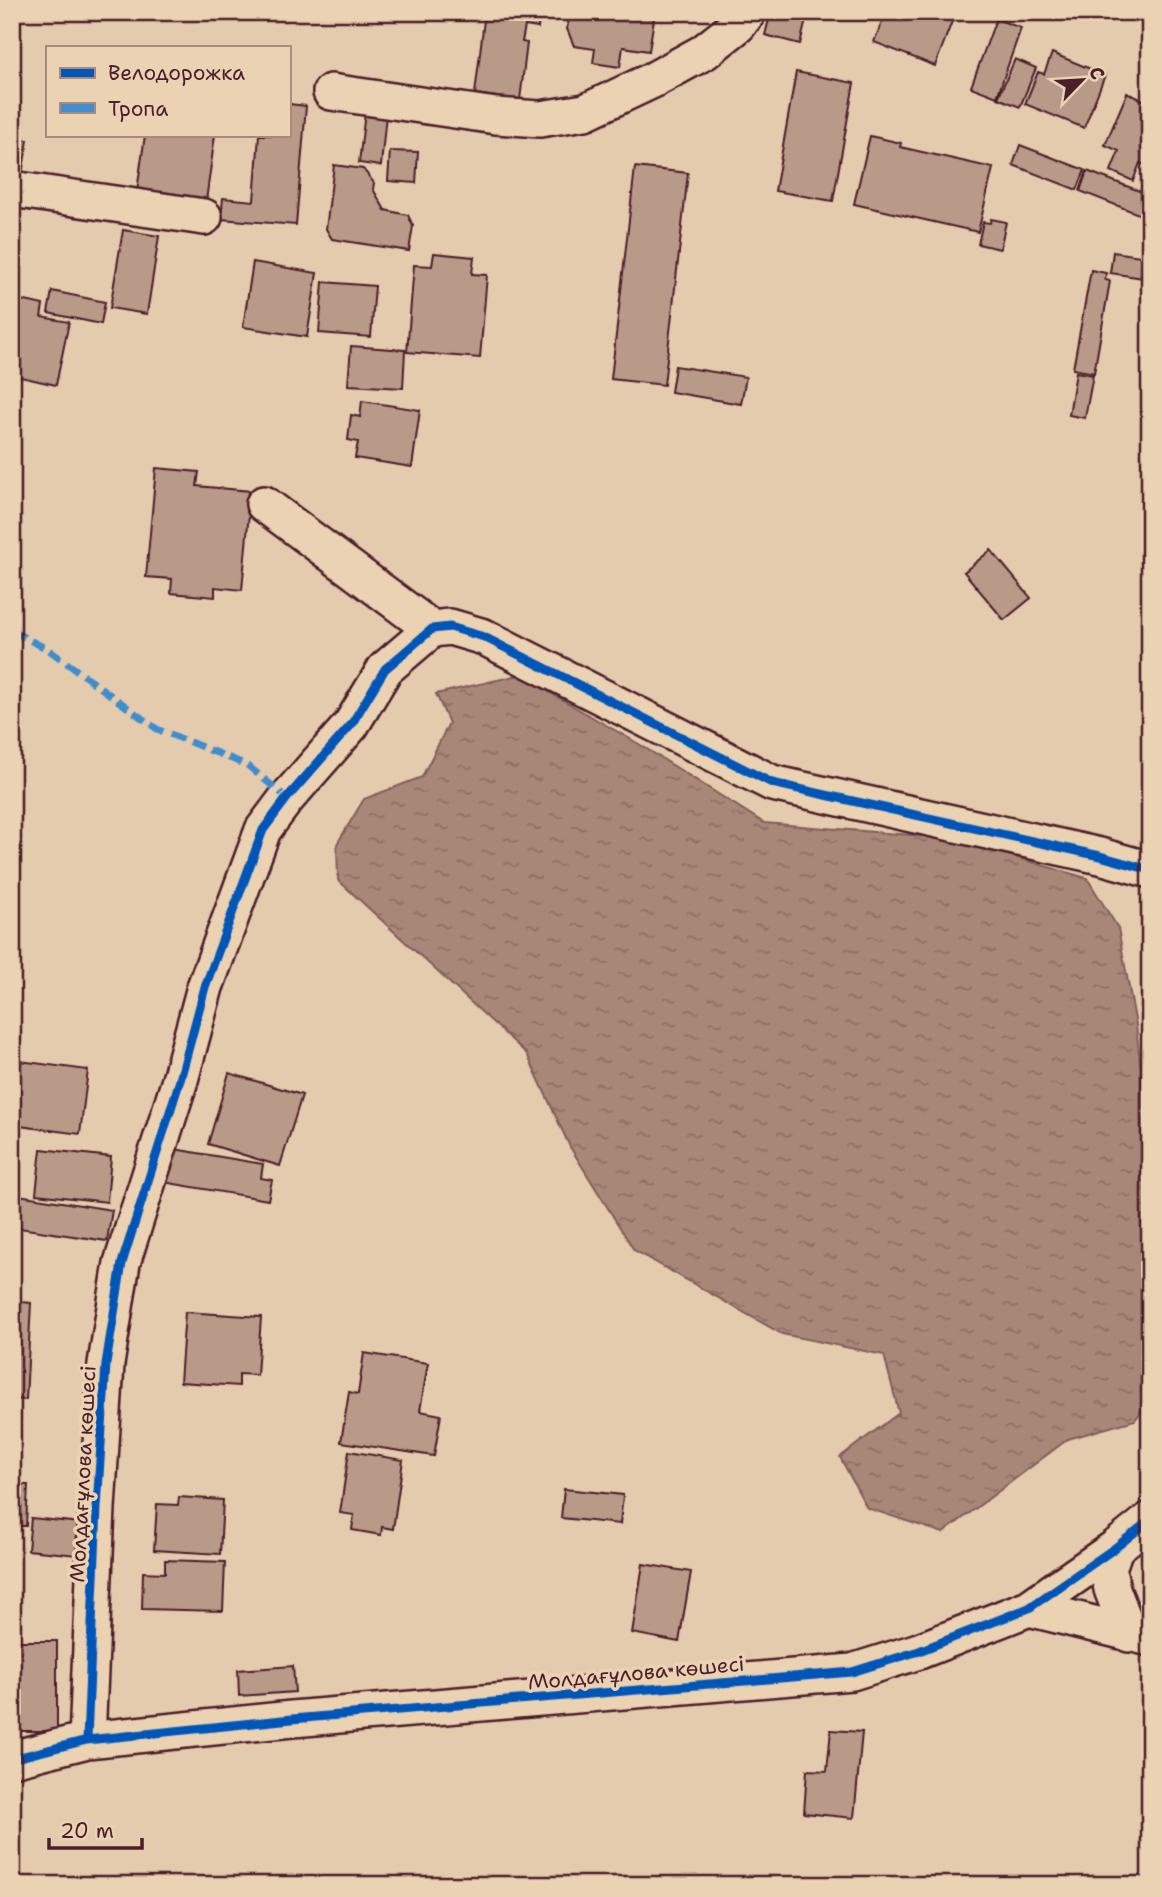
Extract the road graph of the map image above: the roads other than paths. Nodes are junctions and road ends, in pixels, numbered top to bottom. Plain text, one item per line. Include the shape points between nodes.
1 (748, 12) edge
2 (331, 92) dead end
3 (12, 189) edge
4 (204, 217) dead end
5 (264, 503) dead end
6 (432, 629) junction
7 (1150, 870) edge
8 (1150, 1520) edge
9 (1115, 1548) junction
10 (1028, 1608) junction
11 (1139, 1636) edge
12 (87, 1740) junction
13 (12, 1759) edge

1 - 2 street via 704,52 584,112 540,119 496,116
3 - 4 street
5 - 6 street
6 - 7 street via 450,627 484,636 772,783
6 - 12 street, Молдағұлова көшесі via 385,669 351,725 263,830 205,987 122,1263 106,1364
8 - 9 street, Молдағұлова көшесі
9 - 10 street, Молдағұлова көшесі
9 - 11 street via 1108,1569 1112,1589
10 - 11 street
10 - 12 street, Молдағұлова көшесі via 852,1672
12 - 13 street, Молдағұлова көшесі

